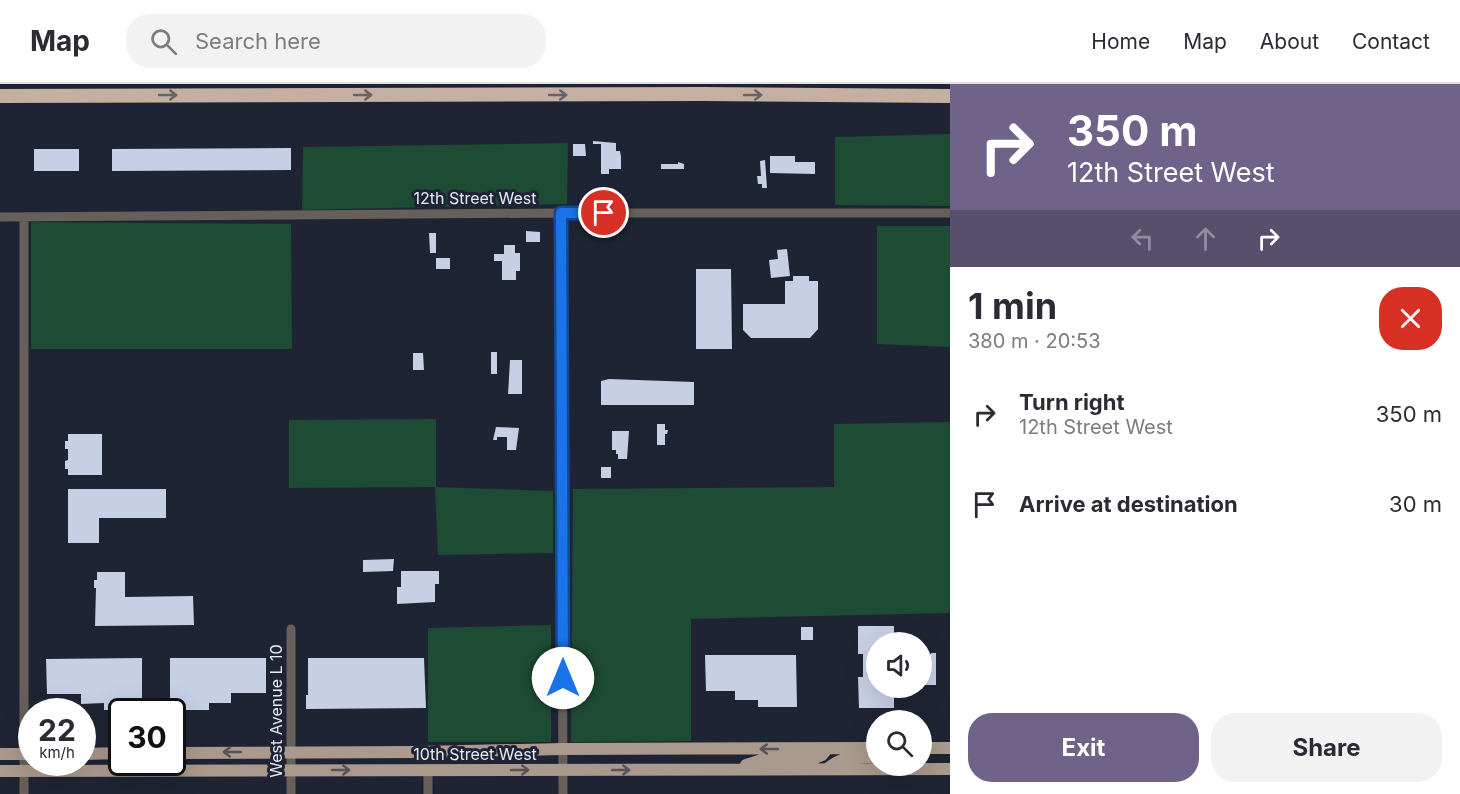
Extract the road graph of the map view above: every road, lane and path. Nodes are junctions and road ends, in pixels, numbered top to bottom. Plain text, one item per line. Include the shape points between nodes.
1 (0, 96) edge
2 (110, 96) junction
3 (950, 96) edge
4 (0, 106) edge
5 (561, 213) junction
6 (950, 213) edge
7 (0, 217) edge
8 (24, 217) junction
9 (291, 629) dead end
10 (28, 698) edge
11 (827, 748) junction
12 (866, 748) edge
13 (946, 748) edge
14 (563, 749) junction
15 (496, 750) junction
16 (290, 752) junction
17 (186, 753) edge
18 (0, 754) edge
19 (18, 754) edge
20 (932, 754) edge
21 (866, 757) edge
22 (736, 769) junction
23 (827, 769) junction
24 (950, 769) edge
25 (290, 770) junction
26 (428, 770) junction
27 (563, 770) junction
28 (0, 771) edge
29 (18, 771) edge
30 (96, 771) edge
31 (24, 776) edge
32 (24, 794) edge
33 (291, 794) edge
34 (428, 794) edge
35 (563, 794) edge

1 - 2 highway
2 -> 3 highway
2 - 4 highway
5 - 6 street, 12th Street West
5 - 8 street, 12th Street West
5 - 14 street
7 - 8 street, 12th Street West
8 - 10 street
9 - 16 street, West Avenue L 10
11 - 12 main road, 10th Street West
11 -> 14 main road, 10th Street West
11 - 22 main road via 815,758 762,760
13 - 20 main road
14 - 15 main road, 10th Street West
14 - 27 street
15 - 16 main road, 10th Street West
15 - 26 main road via 471,759 431,762
16 -> 17 main road, 10th Street West
16 - 25 street, West Avenue L 10
18 - 19 main road
21 - 23 main road via 838,760
22 - 23 main road, 10th Street West
27 -> 22 main road, 10th Street West
23 - 24 main road, 10th Street West
25 -> 26 main road, 10th Street West
25 - 30 main road, 10th Street West
25 - 33 street, West Avenue L 10
26 -> 27 main road, 10th Street West
26 - 34 street
27 - 35 street
28 - 29 main road, 10th Street West
31 - 32 street

